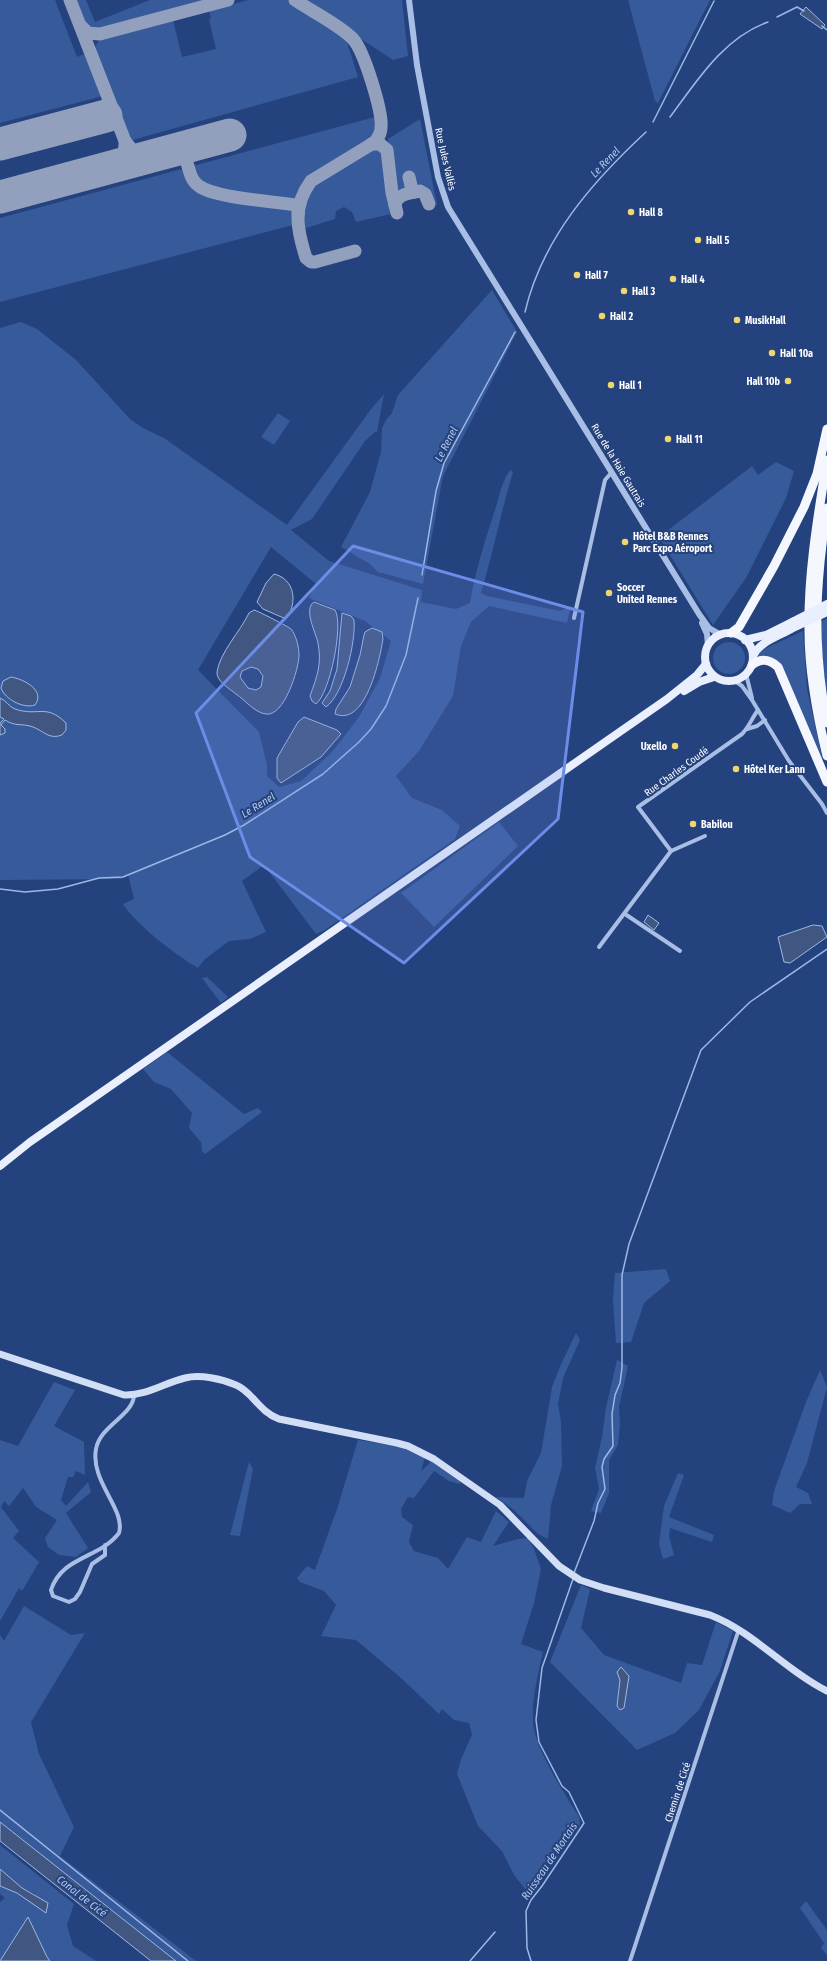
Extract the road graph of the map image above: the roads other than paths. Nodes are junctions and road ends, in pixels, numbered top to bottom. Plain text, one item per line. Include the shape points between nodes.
1 (409, 0) edge
2 (522, 326) joint
3 (827, 429) edge
4 (827, 460) edge
5 (612, 472) junction
6 (827, 508) edge
7 (827, 604) edge
8 (827, 612) edge
9 (699, 614) junction
10 (574, 618) dead end
11 (792, 626) junction
12 (726, 634) junction
13 (745, 640) junction
14 (708, 646) junction
15 (752, 661) junction
16 (706, 664) junction
17 (746, 674) junction
18 (714, 677) junction
19 (735, 681) junction
20 (667, 699) junction
21 (752, 700) junction
22 (758, 710) junction
23 (765, 720) junction
24 (827, 723) edge
25 (747, 729) junction
26 (827, 756) edge
27 (827, 782) edge
28 (827, 813) edge
29 (706, 836) dead end
30 (671, 851) junction
31 (625, 914) junction
32 (599, 947) dead end
33 (680, 951) dead end
34 (0, 1166) edge
35 (0, 1354) edge
36 (134, 1396) junction
37 (106, 1545) junction
38 (739, 1629) junction
39 (827, 1691) edge
40 (630, 1961) edge

1 - 2 street, Rue Jules Vallès via 420,79 443,195 458,226
2 - 5 street, Rue de la Haie Gautrais
3 - 12 highway via 817,474 802,512 739,627
4 - 26 highway via 811,574 808,630 814,689
5 - 9 street, Rue de la Haie Gautrais
5 - 10 street via 605,480
6 - 24 highway via 818,573 816,628
7 - 11 main road, bridge
8 - 11 main road, bridge
9 - 12 street, Rue de la Haie Gautrais via 709,628
9 - 14 street, Rue de la Haie Gautrais via 707,634
11 - 13 main road
11 - 15 main road via 758,648
12 - 13 main road
12 - 14 main road via 715,638
13 - 15 main road via 750,647
14 - 16 main road via 705,653
15 - 17 main road
15 - 27 highway via 773,662 781,671
16 - 18 main road
16 - 20 main road via 697,675
17 - 19 main road
17 - 21 street
18 - 19 main road via 724,681
18 - 20 main road
19 - 21 street
20 - 34 main road via 30,1142
21 - 22 street
22 - 23 street
22 - 25 street, Rue Charles Coudé
23 - 25 street, Rue Charles Coudé
23 - 28 street via 789,761
25 - 30 street, Rue Charles Coudé via 638,808
29 - 30 street
30 - 31 street
31 - 32 street
31 - 33 street
35 - 36 main road via 114,1393
36 - 37 street via 130,1406 102,1434 96,1449 97,1474 116,1512 121,1529
36 - 38 main road via 187,1377 214,1379 243,1389 265,1412 279,1419 408,1446 452,1470 500,1505 559,1566 580,1580 710,1615
37 - 37 street via 64,1568 53,1582 53,1596 69,1602 75,1599 92,1564 105,1555
38 - 39 main road via 782,1662
38 - 40 street, Chemin de Cicé

